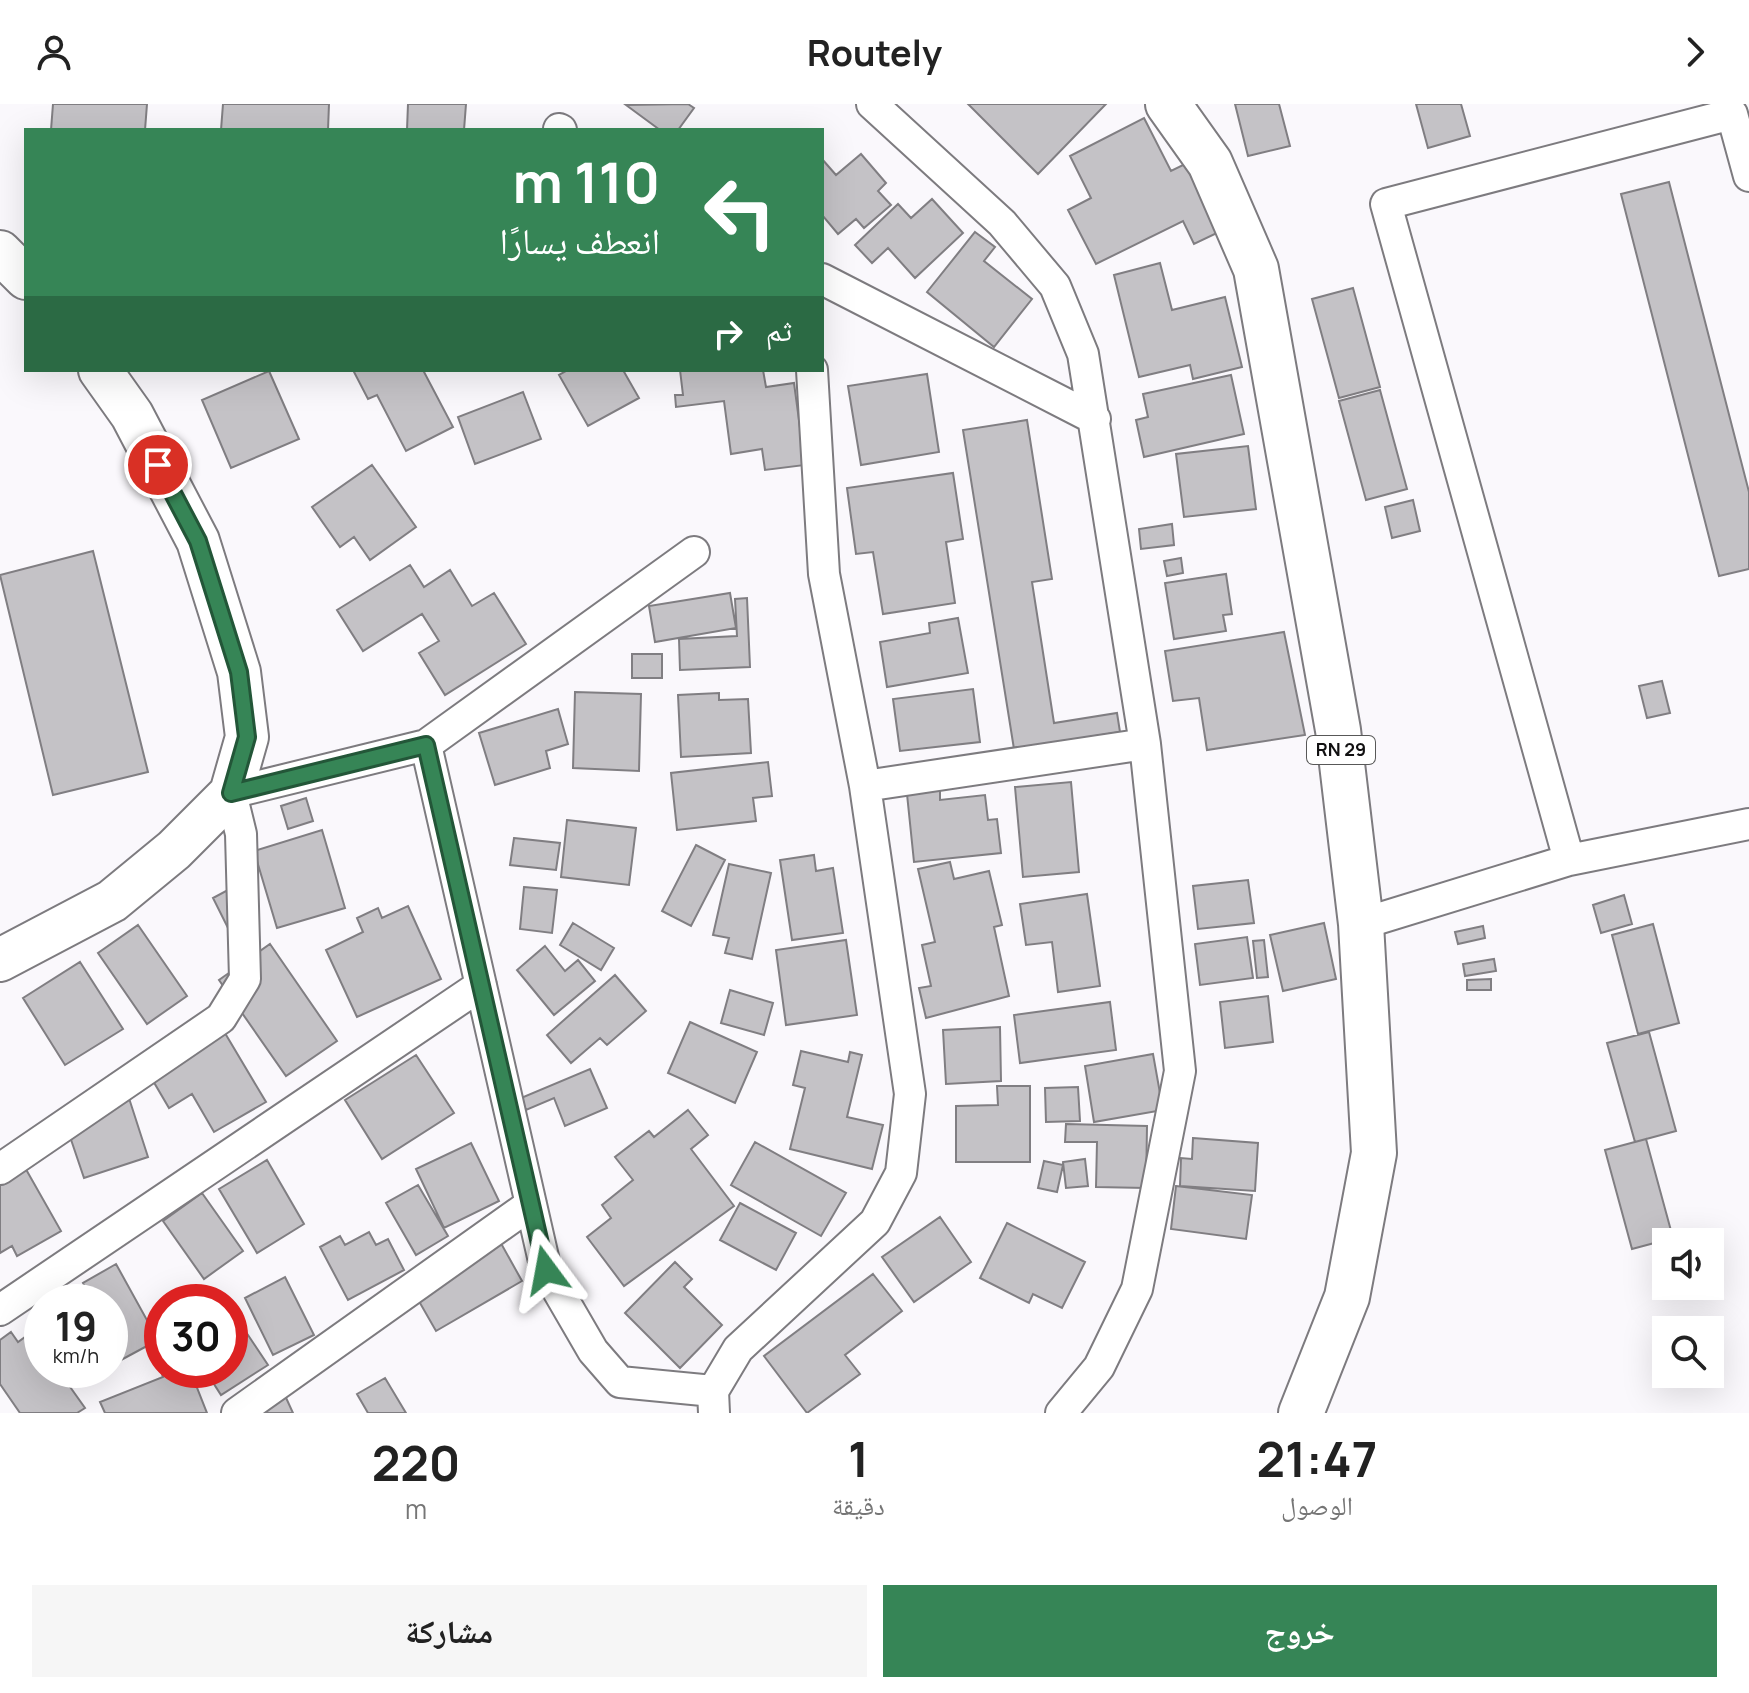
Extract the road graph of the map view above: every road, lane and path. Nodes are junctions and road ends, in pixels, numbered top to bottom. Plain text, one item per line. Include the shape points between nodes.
1 (872, 104) edge
2 (1168, 104) edge
3 (1749, 176) edge
4 (0, 252) edge
5 (24, 276) edge
6 (824, 280) edge
7 (101, 372) edge
8 (812, 372) edge
9 (1095, 419) junction
10 (694, 552) dead end
11 (1145, 744) junction
12 (426, 745) junction
13 (865, 786) junction
14 (231, 793) junction
15 (1749, 824) edge
16 (1569, 860) junction
17 (1361, 924) junction
18 (0, 960) edge
19 (481, 985) junction
20 (0, 1169) edge
21 (531, 1204) junction
22 (0, 1310) edge
23 (713, 1402) edge
24 (237, 1413) edge
25 (1061, 1413) edge
26 (1301, 1413) edge

1 - 9 street via 1002,223 1055,286 1083,354
2 - 17 main road, RN 29 via 1210,163 1256,269 1338,730
3 - 16 street via 1732,114 1386,204
4 - 5 main road
6 - 9 street
7 - 14 main road via 132,415 198,541 239,672 247,737
8 - 13 street via 824,574
9 - 11 street
10 - 12 street
11 - 13 street
11 - 25 street via 1180,1071 1137,1289 1099,1367
12 - 14 street
12 - 19 street
13 - 23 street via 910,1094 901,1173 875,1222 738,1349
14 - 18 main road via 112,901
14 - 20 street via 241,834 245,979 221,1018
15 - 16 street
16 - 17 street
17 - 26 main road, RN 29 via 1374,1153 1347,1297
19 - 21 street
19 - 22 street
21 - 23 street via 546,1270 593,1351 620,1382
21 - 24 street

